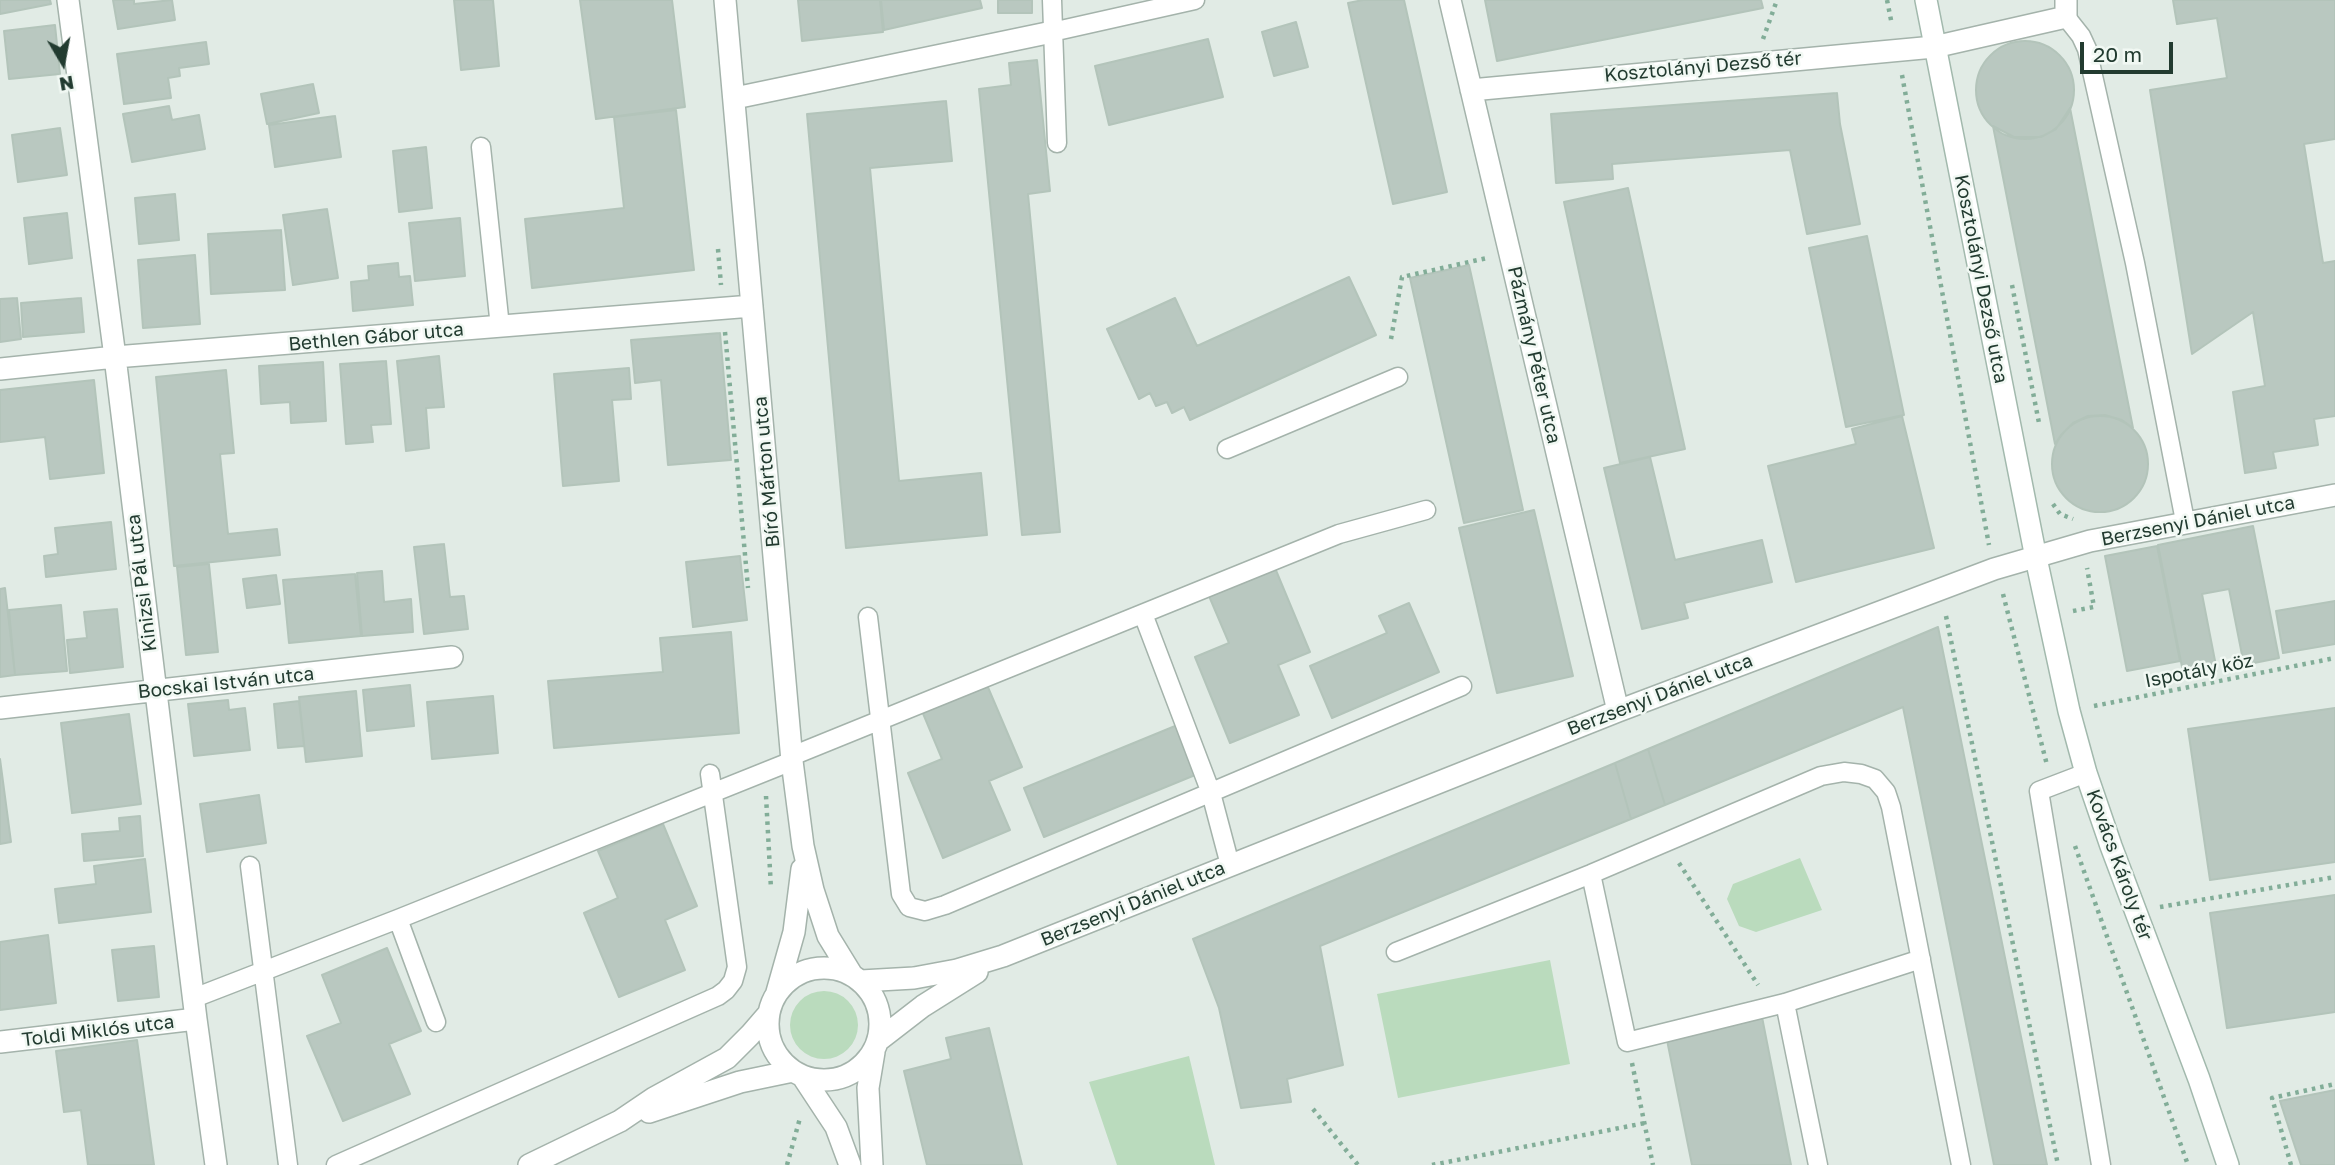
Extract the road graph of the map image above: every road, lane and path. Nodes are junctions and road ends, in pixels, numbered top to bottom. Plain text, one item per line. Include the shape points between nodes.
1 (68, 0) edge
2 (725, 0) edge
3 (1052, 0) edge
4 (1195, 0) edge
5 (1450, 0) edge
6 (1777, 0) edge
7 (1887, 0) edge
8 (1926, 0) edge
9 (2066, 9) edge
10 (1052, 32) junction
11 (1934, 47) junction
12 (1896, 50) junction
13 (1755, 62) junction
14 (1471, 90) junction
15 (735, 98) junction
16 (1057, 143) dead end
17 (481, 146) dead end
18 (717, 242) dead end
19 (1510, 253) junction
20 (2012, 285) dead end
21 (752, 306) junction
22 (723, 310) junction
23 (500, 327) junction
24 (1391, 339) dead end
25 (115, 357) junction
26 (0, 369) edge
27 (1398, 377) dead end
28 (2041, 435) dead end
29 (1227, 449) dead end
30 (2335, 495) edge
31 (2052, 503) dead end
32 (1426, 510) dead end
33 (1984, 516) dead end
34 (2185, 522) junction
35 (2090, 541) junction
36 (2036, 558) junction
37 (748, 595) dead end
38 (1991, 597) dead end
39 (1957, 611) dead end
40 (1143, 614) junction
41 (1946, 616) junction
42 (868, 617) dead end
43 (1933, 621) dead end
44 (452, 657) dead end
45 (2335, 658) edge
46 (1462, 686) dead end
47 (155, 691) junction
48 (0, 708) edge
49 (1618, 710) junction
50 (2069, 710) junction
51 (880, 722) junction
52 (792, 759) junction
53 (764, 772) junction
54 (2086, 773) junction
55 (710, 774) dead end
56 (2053, 785) junction
57 (712, 793) junction
58 (1210, 793) junction
59 (2071, 836) dead end
60 (1665, 841) junction
61 (803, 846) junction
62 (1230, 865) junction
63 (250, 866) dead end
64 (1591, 874) junction
65 (2335, 877) edge
66 (771, 895) dead end
67 (2134, 910) junction
68 (398, 919) junction
69 (1396, 952) dead end
70 (1003, 956) junction
71 (1921, 958) junction
72 (264, 972) junction
73 (856, 978) junction
74 (772, 1004) junction
75 (1778, 1005) junction
76 (195, 1009) junction
77 (436, 1022) dead end
78 (0, 1042) edge
79 (1627, 1042) junction
80 (876, 1046) junction
81 (798, 1074) junction
82 (2335, 1084) edge
83 (803, 1106) dead end
84 (1314, 1110) dead end
85 (620, 1121) junction
86 (1645, 1123) junction
87 (539, 1163) edge
88 (216, 1165) edge
89 (288, 1165) edge
90 (336, 1165) edge
91 (788, 1165) edge
92 (850, 1165) edge
93 (872, 1165) edge
94 (1358, 1165) edge
95 (1432, 1165) edge
96 (1653, 1165) edge
97 (1818, 1165) edge
98 (1961, 1165) edge
99 (2058, 1165) edge
100 (2101, 1165) edge
101 (2188, 1165) edge
102 (2228, 1165) edge
103 (2291, 1165) edge

1 - 25 street, Kinizsi Pál utca
2 - 15 street, Bíró Márton utca
3 - 10 lane
4 - 10 lane
5 - 14 street, Pázmány Péter utca
6 - 13 path
7 - 12 path
8 - 11 street, Kosztolányi Dezső utca
9 - 11 street, Kosztolányi Dezső tér
9 - 34 lane via 2087,49 2135,263
10 - 15 street
10 - 16 lane
11 - 12 street, Kosztolányi Dezső tér
11 - 36 street, Kosztolányi Dezső utca
12 - 13 street, Kosztolányi Dezső tér
12 - 33 path
13 - 14 street, Kosztolányi Dezső tér
14 - 19 street, Pázmány Péter utca
15 - 21 street, Bíró Márton utca
17 - 23 lane
18 - 22 path
19 - 24 path via 1402,277
19 - 49 street, Pázmány Péter utca
20 - 28 path
21 - 22 street, Bethlen Gábor utca
21 - 52 street, Bíró Márton utca
22 - 23 street, Bethlen Gábor utca
22 - 37 path
23 - 25 street, Bethlen Gábor utca
25 - 26 street, Bethlen Gábor utca
25 - 47 street, Kinizsi Pál utca
27 - 29 lane
30 - 34 street, Berzsenyi Dániel utca
31 - 35 path via 2060,514 2087,524
32 - 40 lane via 1339,534
34 - 35 street, Berzsenyi Dániel utca
35 - 36 street, Berzsenyi Dániel utca
36 - 49 street, Berzsenyi Dániel utca via 1994,569
36 - 50 street, Kovács Károly tér
38 - 56 path via 2002,593
39 - 41 path
40 - 51 lane
40 - 58 lane
41 - 43 path
41 - 99 path
42 - 51 lane
44 - 47 street, Bocskai István utca
45 - 50 path, Ispotály köz
46 - 58 lane
47 - 48 street, Bocskai István utca
47 - 76 street, Kinizsi Pál utca
49 - 62 street, Berzsenyi Dániel utca
50 - 54 street, Kovács Károly tér
51 - 52 lane
51 - 58 lane via 901,894 909,907 925,911
52 - 53 lane
52 - 61 street, Bíró Márton utca
53 - 57 lane
53 - 66 path
54 - 56 lane
54 - 67 street, Kovács Károly tér
55 - 57 lane
56 - 100 lane via 2039,791
57 - 68 lane
57 - 90 lane via 737,967 726,990
58 - 62 lane
59 - 101 path
60 - 64 lane
60 - 71 lane via 1821,776 1844,772 1875,779 1891,807
60 - 75 path
61 - 73 street, Bíró Márton utca via 822,922
61 - 74 street, Bíró Márton utca via 794,932
62 - 70 street, Berzsenyi Dániel utca
63 - 72 lane
64 - 69 lane
64 - 79 lane
65 - 67 path
67 - 102 street, Kovács Károly tér
68 - 72 lane
68 - 77 lane
70 - 73 street, Berzsenyi Dániel utca via 914,978
70 - 80 street, Berzsenyi Dániel utca via 923,1006
71 - 75 lane
71 - 98 lane
72 - 76 lane
72 - 89 lane
73 - 74 street via 831,968 810,970 790,979
73 - 80 street via 870,990 880,1014
74 - 81 street via 770,1041 779,1058
74 - 85 street via 727,1058
75 - 79 lane
75 - 97 lane
76 - 78 street, Toldi Miklós utca
76 - 88 street, Kinizsi Pál utca
79 - 86 path
80 - 81 street via 848,1075 826,1080
80 - 93 street via 869,1088
81 - 85 street via 740,1082
81 - 92 street via 836,1127
82 - 103 path via 2272,1098
83 - 91 path
84 - 94 path
85 - 87 street
86 - 95 path
86 - 96 path

